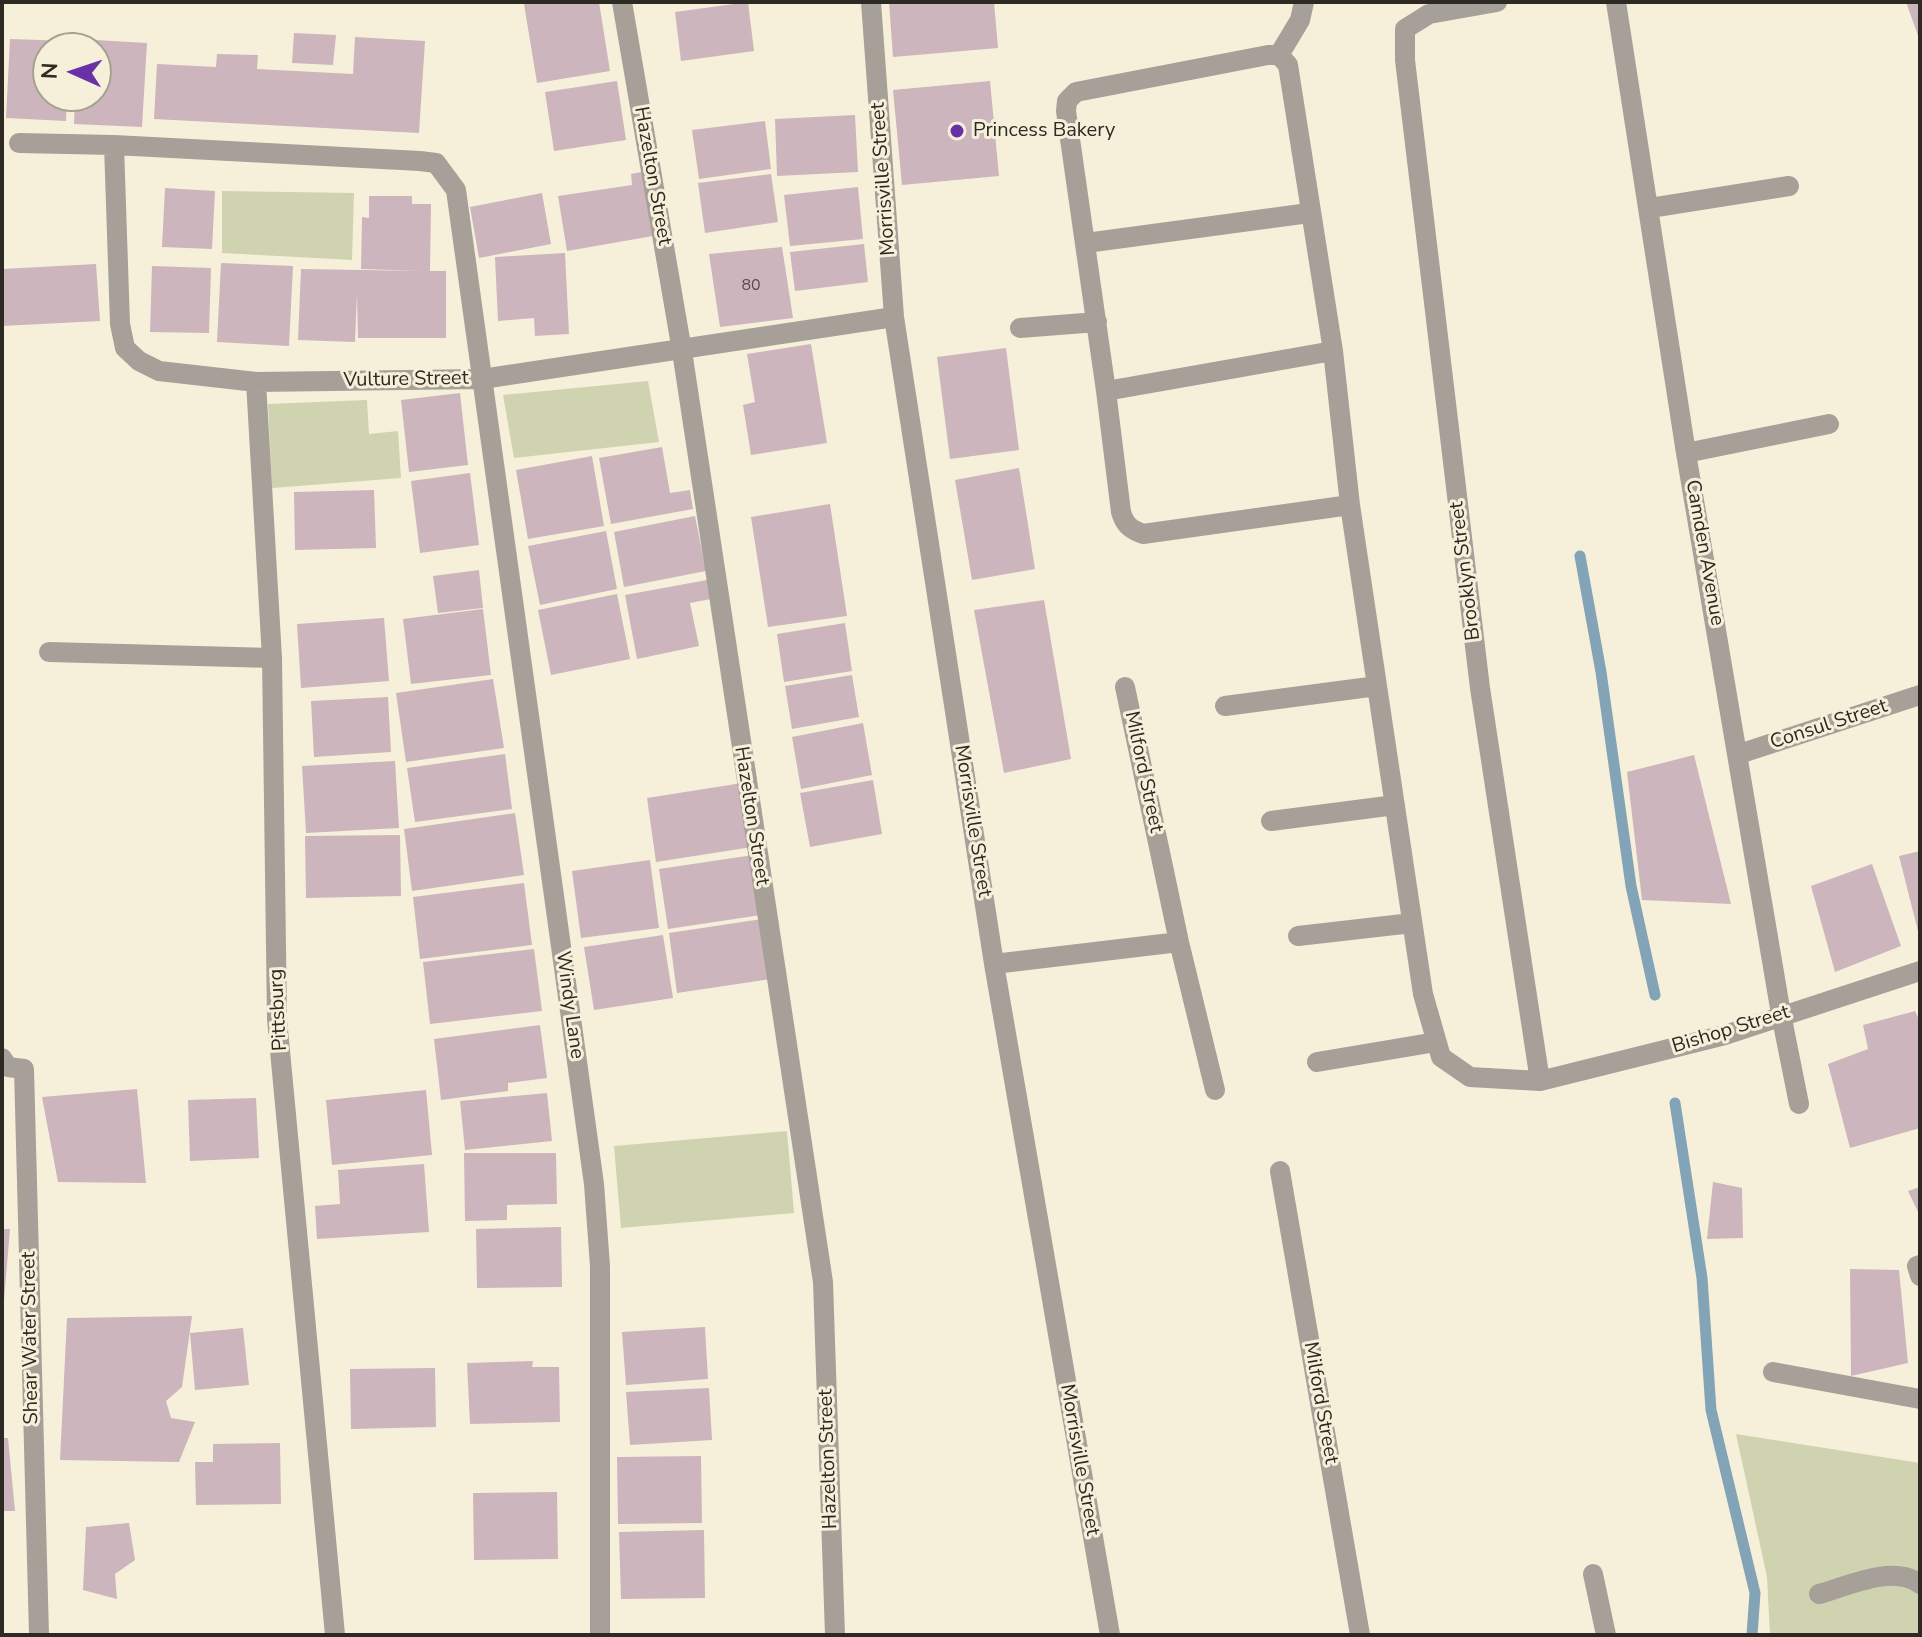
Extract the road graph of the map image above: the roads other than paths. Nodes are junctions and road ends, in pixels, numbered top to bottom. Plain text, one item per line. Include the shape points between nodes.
1 (622, 2) edge
2 (871, 2) edge
3 (1304, 2) edge
4 (1497, 2) edge
5 (1616, 2) edge
6 (1279, 55) junction
7 (19, 143) dead end
8 (114, 145) junction
9 (1789, 186) dead end
10 (1650, 208) junction
11 (1309, 213) junction
12 (1086, 243) junction
13 (894, 317) junction
14 (1097, 322) junction
15 (1020, 328) dead end
16 (682, 351) junction
17 (1333, 351) junction
18 (482, 379) junction
19 (256, 382) junction
20 (1106, 391) junction
21 (1829, 424) dead end
22 (1686, 453) junction
23 (1350, 505) junction
24 (49, 652) dead end
25 (272, 658) junction
26 (1377, 686) junction
27 (1125, 687) dead end
28 (1920, 695) edge
29 (1225, 706) dead end
30 (1739, 754) junction
31 (1395, 805) junction
32 (1271, 821) dead end
33 (1412, 923) junction
34 (1298, 936) dead end
35 (1179, 942) junction
36 (994, 964) junction
37 (1920, 971) edge
38 (1781, 1014) junction
39 (1436, 1042) junction
40 (2, 1058) edge
41 (1317, 1062) dead end
42 (1540, 1081) junction
43 (1215, 1090) dead end
44 (1799, 1104) dead end
45 (1280, 1171) dead end
46 (1920, 1265) edge
47 (1920, 1276) edge
48 (1773, 1372) dead end
49 (1920, 1399) edge
50 (1593, 1574) dead end
51 (1920, 1584) edge
52 (1819, 1594) dead end
53 (39, 1635) edge
54 (335, 1635) edge
55 (600, 1635) edge
56 (835, 1635) edge
57 (1110, 1635) edge
58 (1360, 1635) edge
59 (1606, 1635) edge

1 - 16 street, Hazelton Street
2 - 13 street, Morrisville Street
3 - 6 street via 1300,20
4 - 42 street, Brooklyn Street via 1429,14 1405,29 1405,60 1480,688
5 - 10 street, Camden Avenue
6 - 11 street via 1288,65
6 - 12 street via 1070,96 1066,111
7 - 8 street
8 - 18 street, Windy Lane via 436,163 456,190
8 - 19 street, Vulture Street via 125,348 159,371
9 - 10 street
10 - 22 street, Camden Avenue
11 - 12 street
11 - 17 street
12 - 14 street
13 - 16 street, Vulture Street
13 - 36 street, Morrisville Street
14 - 15 street
14 - 20 street
16 - 18 street, Vulture Street
16 - 56 street, Hazelton Street via 823,1282
17 - 20 street
17 - 23 street
18 - 19 street, Vulture Street
18 - 55 street, Windy Lane via 594,1184 600,1266
19 - 25 street, Pittsburg
20 - 23 street via 1121,512 1132,530 1143,534
21 - 22 street
22 - 30 street, Camden Avenue
23 - 26 street
24 - 25 street
25 - 54 street, Pittsburg via 277,1019
26 - 29 street
26 - 31 street
27 - 35 street, Milford Street
28 - 30 street, Consul Street
30 - 38 street, Camden Avenue
31 - 32 street
31 - 33 street
33 - 34 street
33 - 39 street
35 - 36 street
35 - 43 street, Milford Street
36 - 57 street, Morrisville Street
37 - 38 street, Bishop Street
38 - 42 street, Bishop Street via 1725,1035
38 - 44 street, Camden Avenue
39 - 41 street
39 - 42 street, Bishop Street via 1441,1057 1470,1077
40 - 53 street, Shear Water Street via 8,1067 24,1069
45 - 58 street, Milford Street
46 - 47 street
48 - 49 street
50 - 59 street
51 - 52 street via 1890,1575

